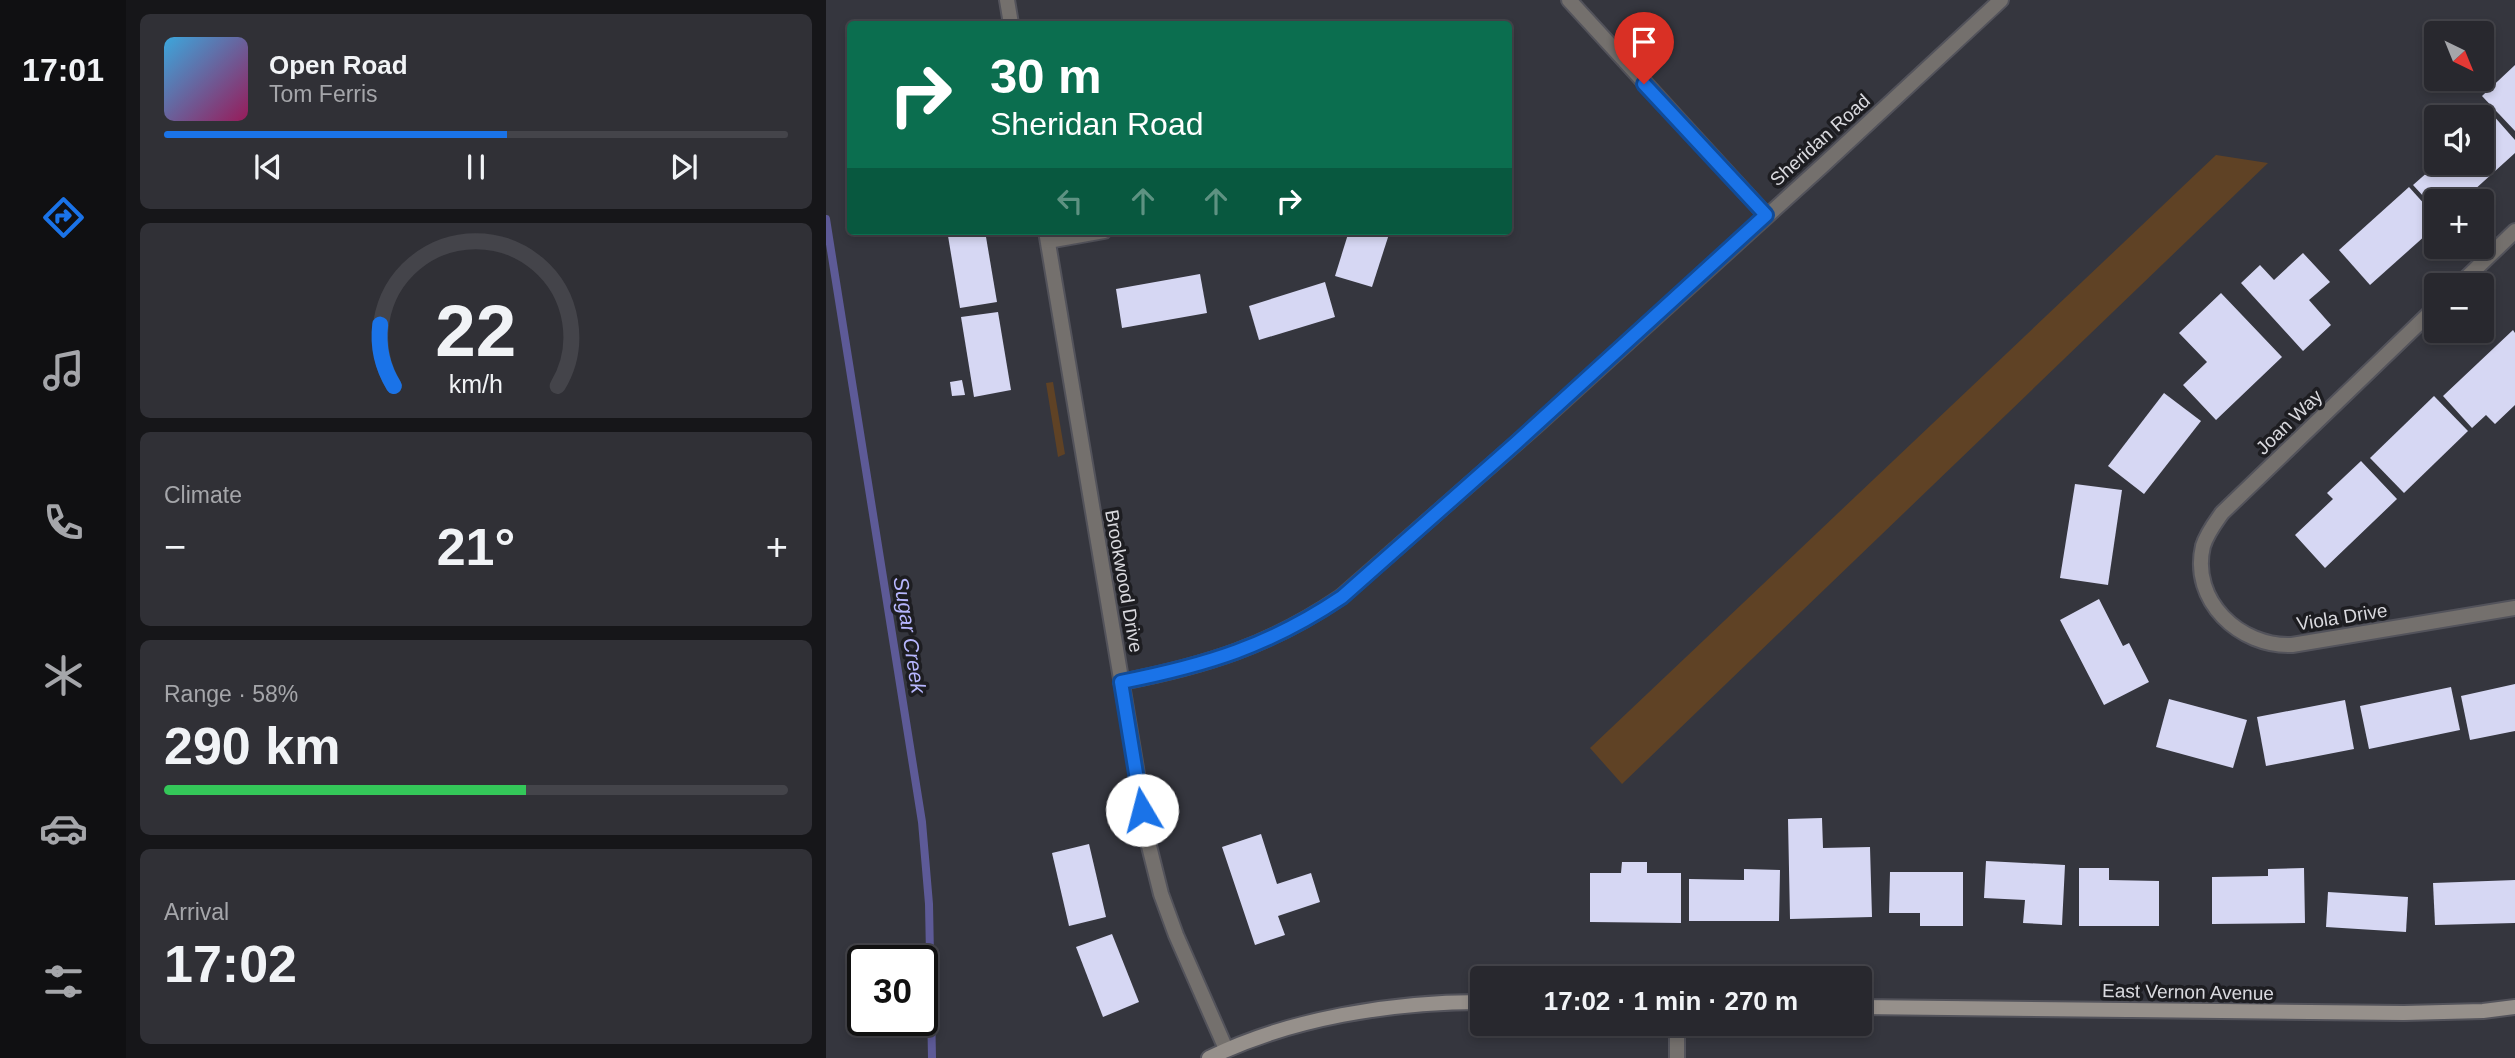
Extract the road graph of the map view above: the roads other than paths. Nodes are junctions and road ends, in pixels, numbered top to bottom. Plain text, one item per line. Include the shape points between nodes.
1 (1007, 0) edge
2 (1569, 0) edge
3 (2001, 0) edge
4 (1010, 21) edge
5 (1766, 215) junction
6 (2515, 231) edge
7 (1047, 236) edge
8 (2471, 273) edge
9 (2424, 319) edge
10 (2203, 582) joint
11 (2515, 608) edge
12 (1121, 682) junction
13 (1470, 1003) edge
14 (1872, 1007) edge
15 (2515, 1007) edge
16 (1677, 1036) edge
17 (1226, 1049) junction
18 (1209, 1058) edge
19 (1677, 1058) edge

1 - 4 street
2 - 5 street
3 - 5 street, Sheridan Road
5 - 12 street, Sheridan Road via 1342,597 1252,646 1204,664
6 - 8 street
7 - 12 street, Brookwood Drive
9 - 10 street, Joan Way via 2222,513 2204,543
10 - 11 street, Viola Drive via 2214,607 2226,620 2273,646
12 - 17 street, Brookwood Drive via 1161,894
13 - 17 main road via 1395,1007 1337,1017
14 - 15 main road, East Vernon Avenue via 2404,1013
16 - 19 street
17 - 18 main road

